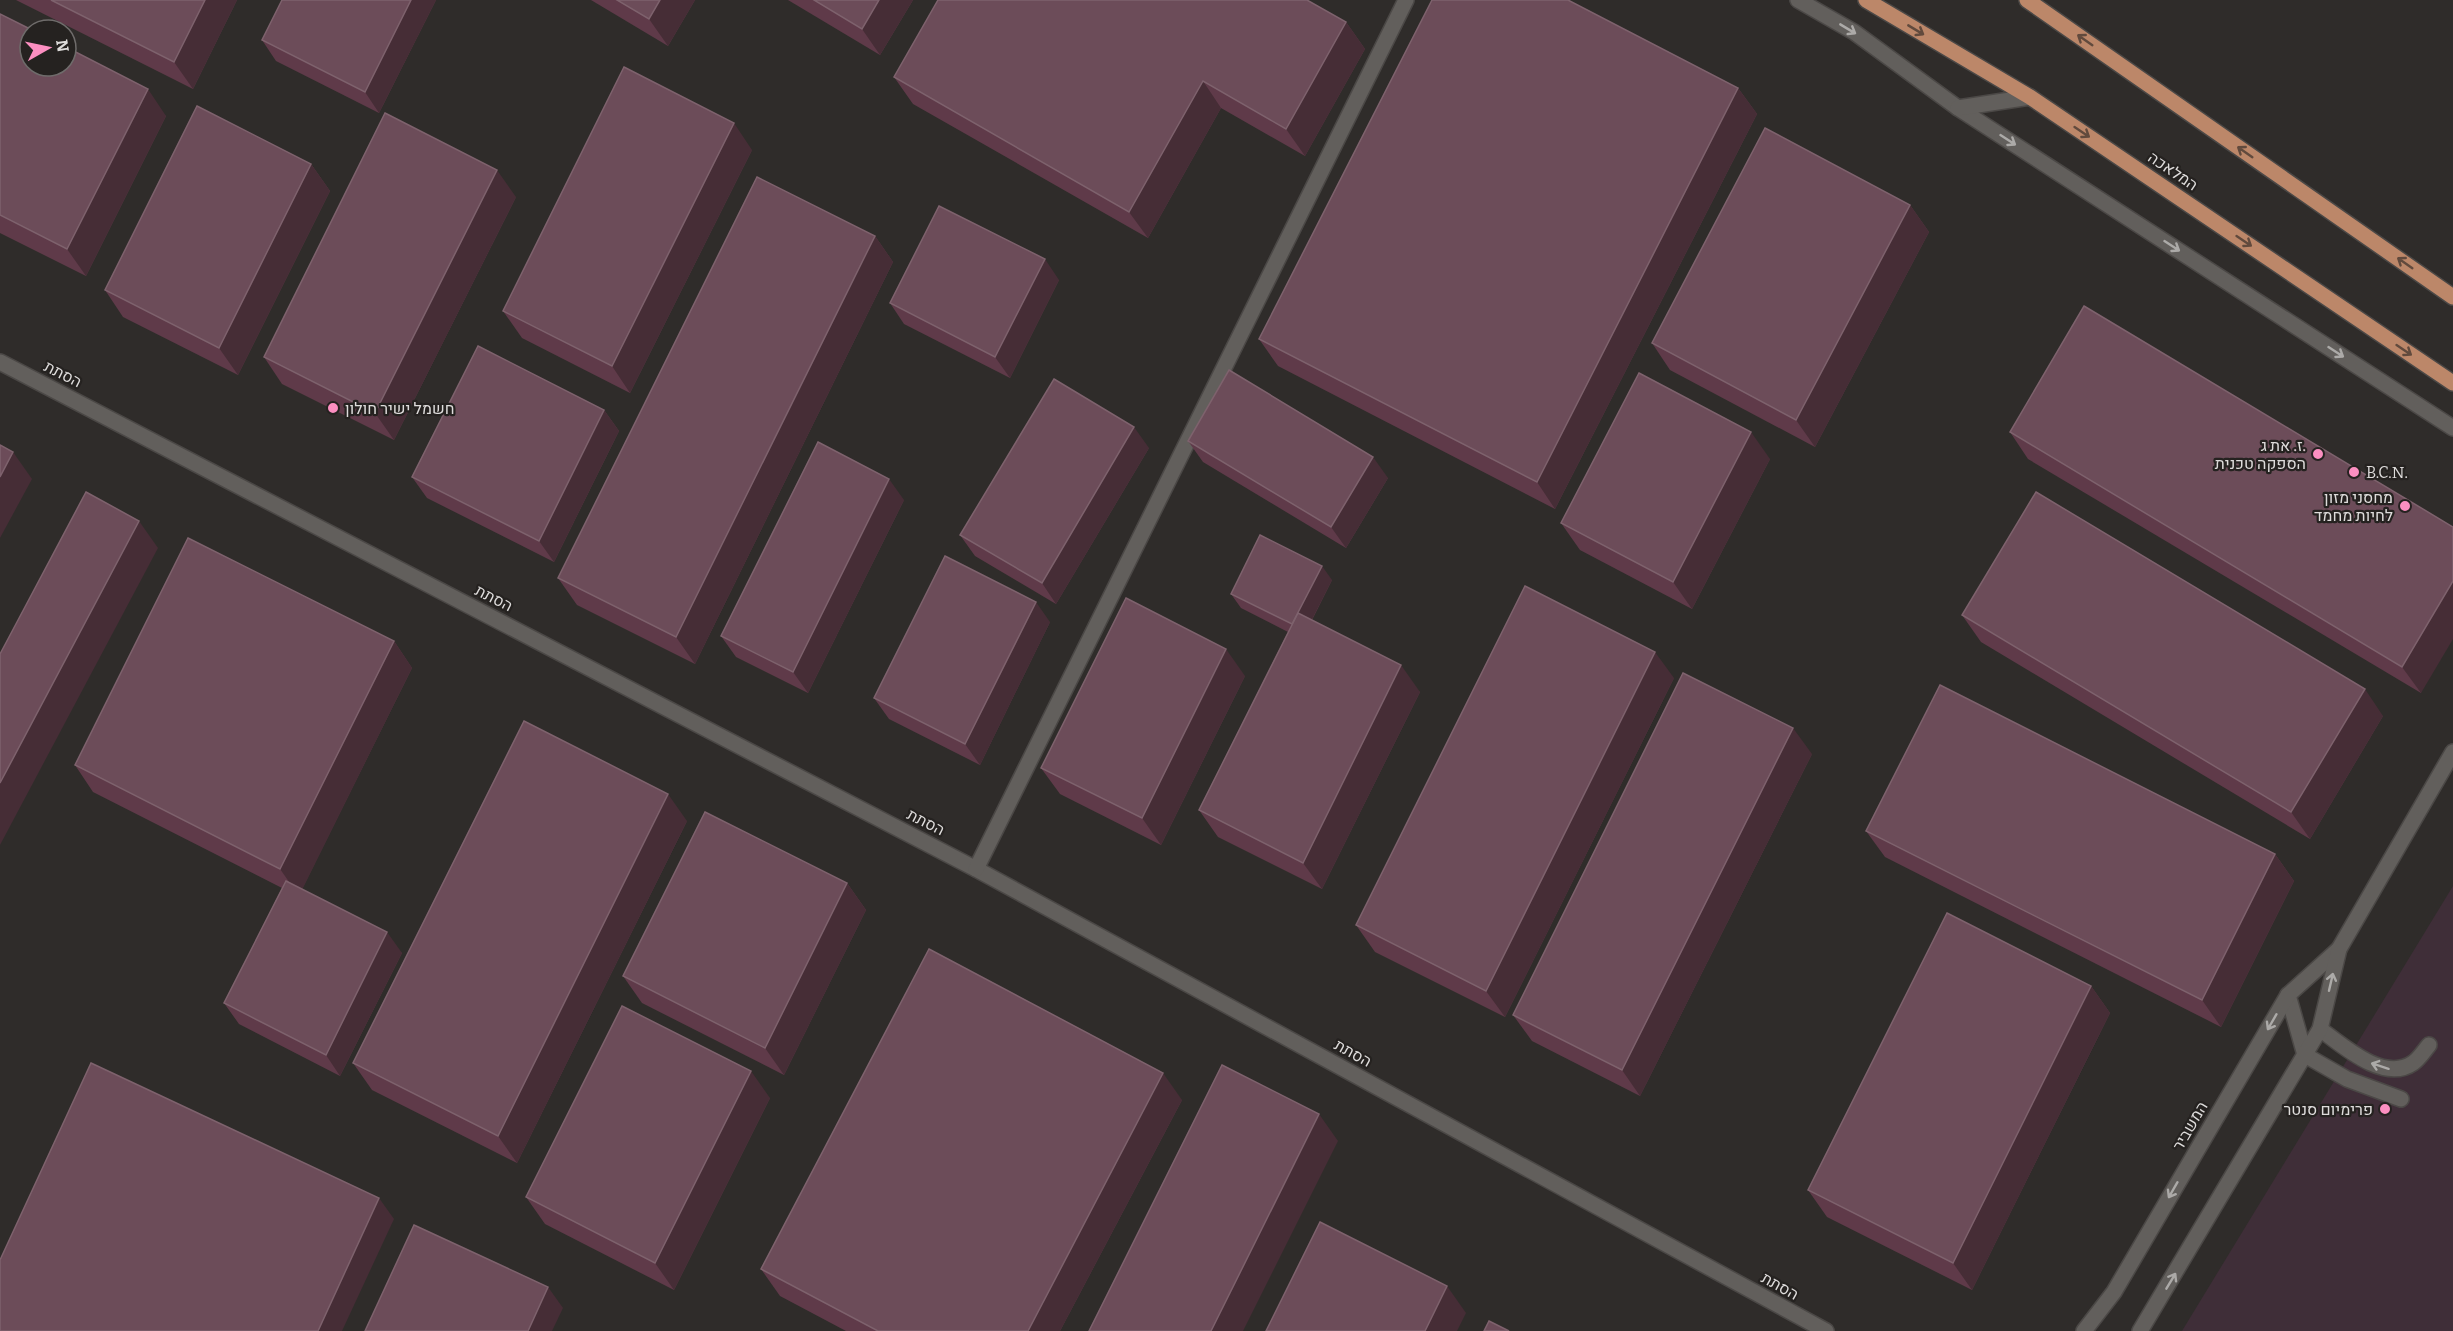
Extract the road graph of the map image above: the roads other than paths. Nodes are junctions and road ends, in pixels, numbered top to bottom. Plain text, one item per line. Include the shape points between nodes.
1 (1406, 0) edge
2 (1798, 0) edge
3 (1866, 0) edge
4 (2027, 0) edge
5 (2030, 97) junction
6 (1958, 108) junction
7 (2453, 297) edge
8 (0, 362) edge
9 (2453, 383) edge
10 (2453, 428) edge
11 (2453, 753) edge
12 (976, 868) junction
13 (2339, 948) junction
14 (2288, 994) junction
15 (2320, 1029) junction
16 (2429, 1046) dead end
17 (2305, 1055) junction
18 (2401, 1099) dead end
19 (2142, 1330) edge
20 (1826, 1331) edge
21 (2084, 1331) edge

1 - 12 street
2 -> 6 street via 1854,32
3 -> 5 main road, המלאכה
7 -> 4 main road
5 - 6 street
5 -> 9 main road, המלאכה
6 -> 10 street
8 - 12 street, הסתת
11 - 13 street, המשביר
12 - 20 street, הסתת
13 - 14 street, המשביר
15 -> 13 street, המשביר
14 - 17 street
14 -> 21 street, המשביר via 2114,1292
16 -> 15 street via 2412,1064 2386,1070 2360,1058
15 - 17 street, המשביר
17 - 18 street via 2347,1079
19 -> 17 street, המשביר

